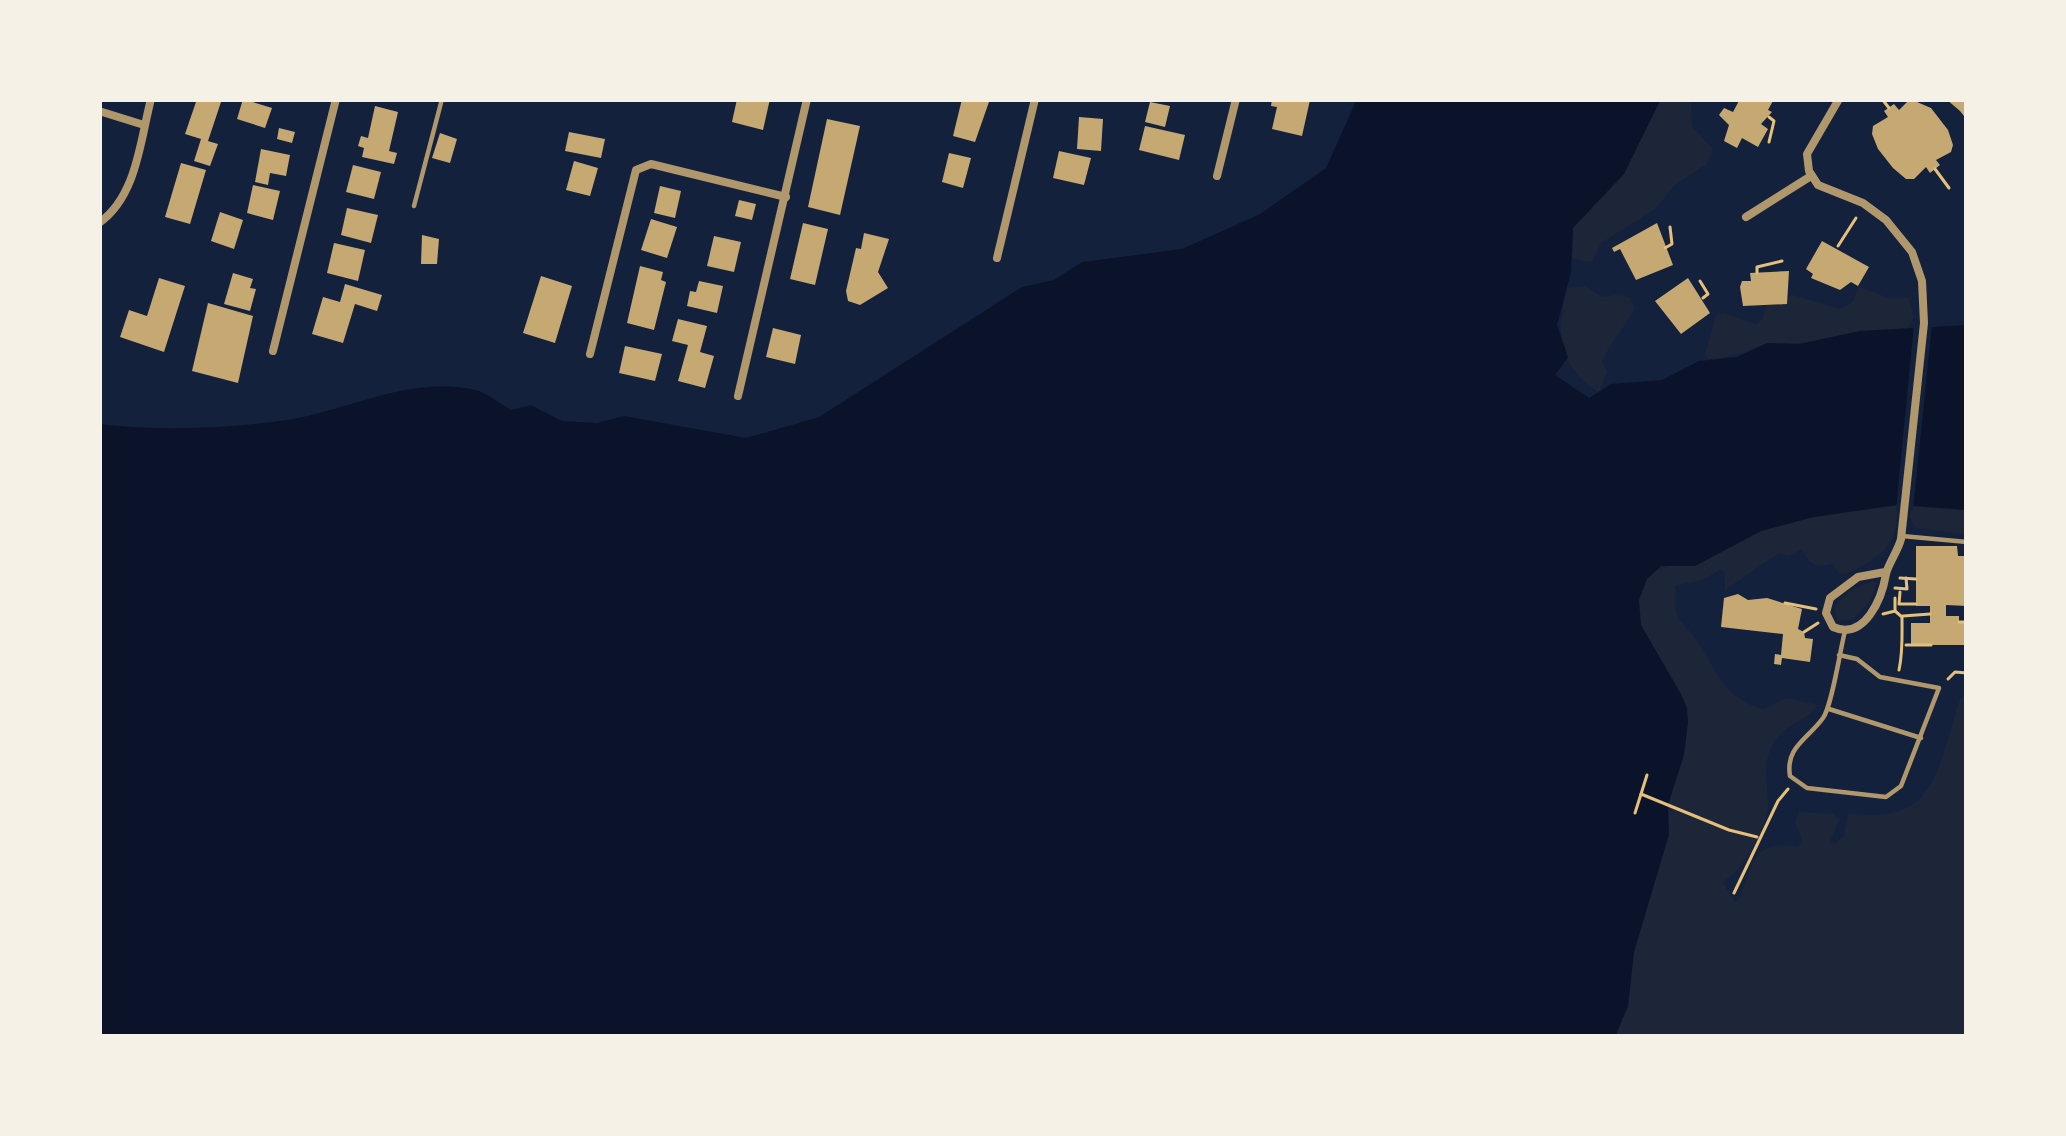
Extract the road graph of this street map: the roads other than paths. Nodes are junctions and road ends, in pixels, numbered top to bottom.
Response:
1 (152, 99) edge
2 (336, 99) edge
3 (442, 99) edge
4 (807, 99) edge
5 (1035, 99) edge
6 (1236, 99) edge
7 (1839, 99) edge
8 (99, 111) edge
9 (145, 125) junction
10 (1217, 176) dead end
11 (1811, 176) junction
12 (786, 197) junction
13 (415, 206) dead end
14 (1746, 218) dead end
15 (99, 224) edge
16 (998, 258) dead end
17 (273, 351) dead end
18 (590, 354) dead end
19 (738, 396) dead end
20 (1902, 536) junction
21 (1967, 542) edge
22 (1885, 572) junction
23 (1845, 631) junction
24 (1839, 655) junction
25 (1828, 709) junction
26 (1921, 738) junction

1 - 9 street
2 - 17 street
3 - 13 lane
4 - 12 street
5 - 16 street
6 - 10 street
7 - 11 street
8 - 9 street
9 - 15 street
11 - 14 street
11 - 20 street
12 - 18 street
12 - 19 street
20 - 21 lane
20 - 22 street
22 - 23 street
22 - 23 street
23 - 24 lane
24 - 25 lane
24 - 26 lane
25 - 26 lane
25 - 26 lane

